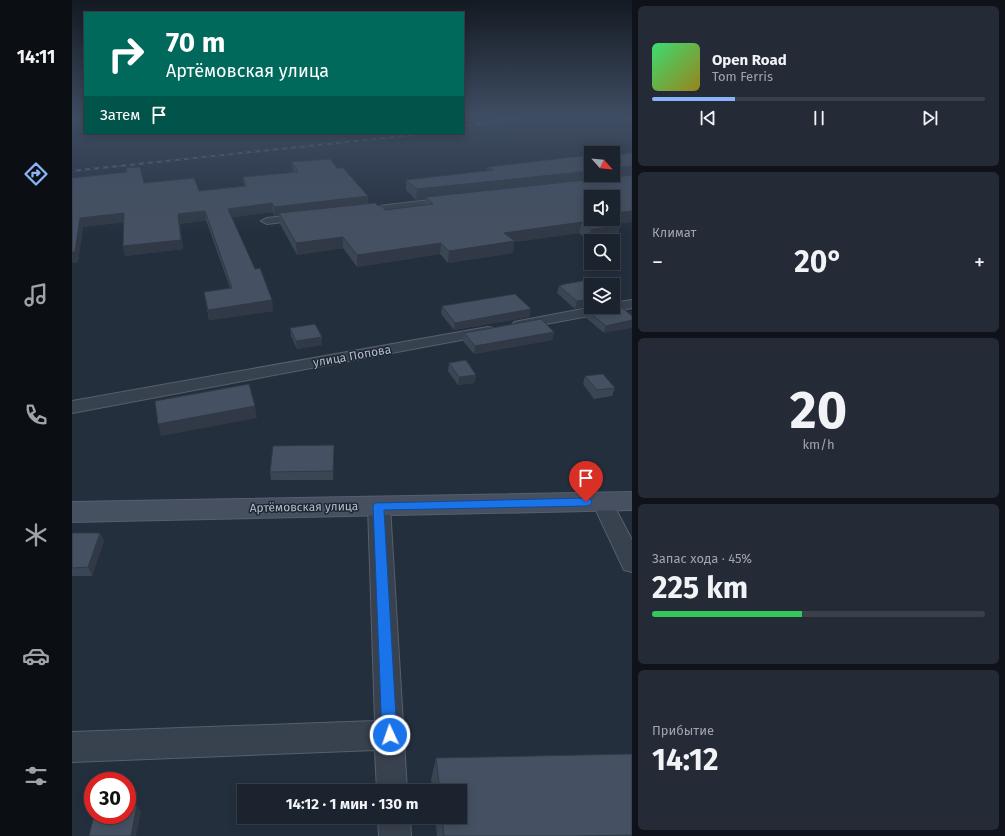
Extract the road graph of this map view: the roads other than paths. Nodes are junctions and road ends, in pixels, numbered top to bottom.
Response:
1 (457, 200) edge
2 (354, 212) edge
3 (315, 216) edge
4 (267, 222) dead end
5 (632, 304) edge
6 (72, 407) edge
7 (632, 501) edge
8 (602, 502) junction
9 (379, 506) junction
10 (72, 512) edge
11 (632, 563) edge
12 (390, 735) junction
13 (72, 747) edge
14 (392, 784) edge
15 (394, 824) edge
16 (395, 836) edge

1 - 2 street
3 - 4 street
5 - 6 street, улица Попова
7 - 8 street, Артёмовская улица
8 - 9 street, Артёмовская улица
8 - 11 street
9 - 10 street, Артёмовская улица
9 - 12 street
12 - 13 street
12 - 14 street
15 - 16 street

